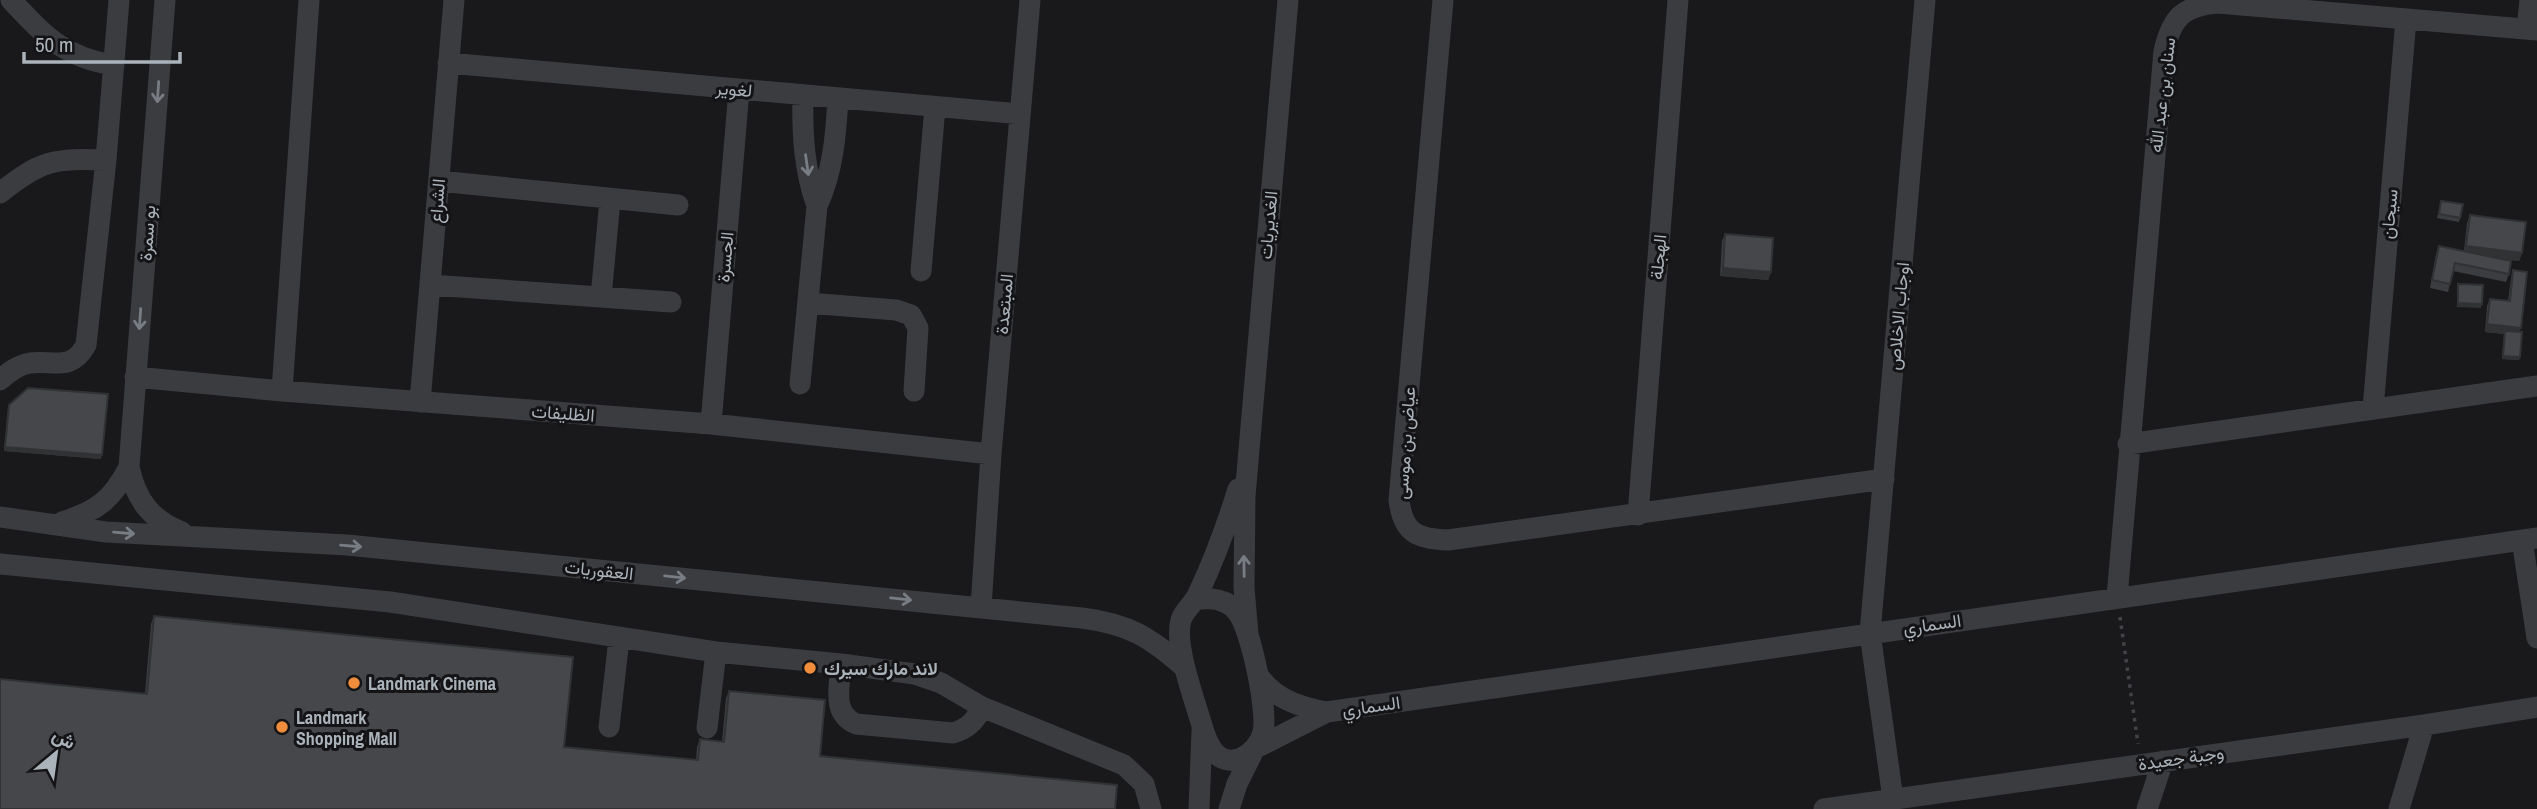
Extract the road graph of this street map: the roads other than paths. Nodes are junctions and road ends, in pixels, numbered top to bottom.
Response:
1 (11, 0) edge
2 (119, 0) edge
3 (165, 0) edge
4 (309, 0) edge
5 (454, 0) edge
6 (1030, 0) edge
7 (1288, 0) edge
8 (1443, 0) edge
9 (1678, 0) edge
10 (1925, 0) edge
11 (2530, 0) edge
12 (2406, 19) junction
13 (2532, 29) edge
14 (449, 64) junction
15 (114, 65) junction
16 (739, 90) junction
17 (803, 95) junction
18 (838, 98) junction
19 (935, 107) junction
20 (1020, 114) junction
21 (106, 160) junction
22 (439, 181) junction
23 (0, 193) edge
24 (610, 200) junction
25 (678, 205) dead end
26 (817, 206) junction
27 (921, 271) dead end
28 (431, 285) junction
29 (601, 297) junction
30 (671, 302) dead end
31 (808, 303) junction
32 (135, 377) junction
33 (0, 380) edge
34 (800, 384) dead end
35 (2537, 386) edge
36 (282, 391) junction
37 (914, 391) dead end
38 (420, 402) junction
39 (2373, 409) junction
40 (711, 424) junction
41 (2129, 444) junction
42 (1250, 450) junction
43 (991, 454) junction
44 (129, 467) junction
45 (1884, 479) junction
46 (1638, 515) junction
47 (0, 517) edge
48 (56, 524) junction
49 (193, 536) junction
50 (2529, 539) edge
51 (0, 564) edge
52 (2117, 597) junction
53 (1195, 600) junction
54 (981, 607) junction
55 (1870, 632) junction
56 (1248, 634) junction
57 (2537, 638) edge
58 (619, 639) junction
59 (716, 652) junction
60 (841, 664) junction
61 (1185, 668) junction
62 (1257, 674) junction
63 (982, 707) junction
64 (2537, 707) edge
65 (1327, 712) junction
66 (2424, 725) junction
67 (1202, 726) junction
68 (609, 727) dead end
69 (707, 728) dead end
70 (1255, 750) junction
71 (2164, 761) junction
72 (1893, 799) junction
73 (1933, 801) edge
74 (1865, 806) edge
75 (1151, 809) edge
76 (1199, 809) edge
77 (1229, 809) edge
78 (1824, 809) edge
79 (2147, 809) edge
80 (2399, 809) edge

1 - 15 street
2 - 15 street
3 -> 32 street, بو سمرة
4 - 36 street
5 - 14 street, الشراع
6 - 20 street, المبتعدة
7 - 42 street, الغديريات
8 - 46 street, عياض بن موسى
9 - 46 street, الهجلة
10 - 45 street, اوجاب الاخلاص
11 - 13 street, سنان بن عبد الله
12 - 13 street, سنان بن عبد الله
12 - 39 street, سيحان
12 - 41 street, سنان بن عبد الله
14 - 16 street, لغوير
14 - 22 street, الشراع
15 - 21 street
16 - 17 street, لغوير
16 - 40 street, الجسرة
17 - 18 street, لغوير
17 -> 26 street
18 - 19 street, لغوير
18 - 26 street
19 - 20 street, لغوير
19 - 27 street
20 - 43 street, المبتعدة
21 - 23 street
21 - 33 street
22 - 24 street
22 - 28 street, الشراع
24 - 25 street
24 - 29 street
26 - 31 street
28 - 29 street
28 - 38 street, الشراع
29 - 30 street
31 - 34 street
31 - 37 street
32 - 36 street, الظليفات
32 - 44 street, بو سمرة
35 - 39 street
36 - 38 street, الظليفات
38 - 40 street, الظليفات
39 - 41 street
40 - 43 street, الظليفات
41 - 52 street, سنان بن عبد الله
42 - 53 street, الغديريات
56 -> 42 street, الغديريات
43 - 54 street, المبتعدة
44 - 48 street, بو سمرة
44 - 49 street, بو سمرة
45 - 46 street, عياض بن موسى
45 - 55 street, اوجاب الاخلاص
47 - 48 street, العقوريات
48 -> 49 street, العقوريات
49 -> 54 street, العقوريات
50 - 52 street, السماري
50 - 57 street
51 - 58 street
52 - 55 street, السماري
53 - 56 street
53 - 61 street, الغديريات
54 - 61 street, العقوريات
55 - 65 street, السماري
55 - 72 street, اوجاب الاخلاص
56 - 62 street
58 - 59 street
58 - 68 street
59 - 60 street
59 - 69 street
60 - 63 street
60 - 63 street
61 - 67 street, الغديريات
62 - 65 street, السماري
62 - 70 street
63 - 75 street
64 - 66 street, وجبة جعيدة
65 - 70 street, السماري
66 - 71 street, وجبة جعيدة
66 - 80 street
67 - 70 street
67 - 76 street
70 - 77 street
71 - 73 street, وجبة جعيدة
71 - 79 street
72 - 73 street, وجبة جعيدة
72 - 74 street, وجبة جعيدة
74 - 78 street, وجبة جعيدة

